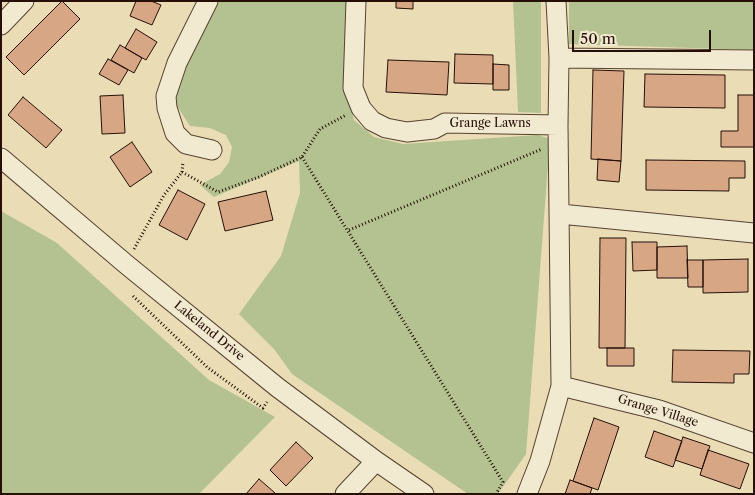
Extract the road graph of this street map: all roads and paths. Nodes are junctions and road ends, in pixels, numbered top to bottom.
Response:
1 (24, 1) edge
2 (208, 1) edge
3 (356, 1) edge
4 (556, 1) edge
5 (1, 25) edge
6 (559, 58) junction
7 (754, 60) edge
8 (361, 108) junction
9 (558, 134) junction
10 (186, 144) junction
11 (212, 150) dead end
12 (302, 157) junction
13 (1, 158) edge
14 (182, 172) junction
15 (560, 214) junction
16 (349, 230) junction
17 (754, 233) edge
18 (127, 265) junction
19 (128, 291) dead end
20 (561, 386) junction
21 (277, 387) junction
22 (754, 443) edge
23 (376, 461) junction
24 (345, 494) edge
25 (424, 494) edge
26 (496, 494) edge
27 (527, 494) edge

1 - 5 street
2 - 10 street
3 - 8 street, Grange Lawns
4 - 6 street
6 - 7 street
6 - 9 street
8 - 9 street, Grange Lawns
8 - 12 path
9 - 15 street
9 - 16 path
10 - 11 street
10 - 14 path
12 - 14 path
12 - 16 path
13 - 18 street, Lakeland Drive
14 - 18 path
15 - 17 street
15 - 20 street
16 - 26 path
18 - 21 street, Lakeland Drive
19 - 21 path
20 - 22 street, Grange Village
20 - 27 street
21 - 23 street, Lakeland Drive
23 - 24 street
23 - 25 street, Lakeland Drive

